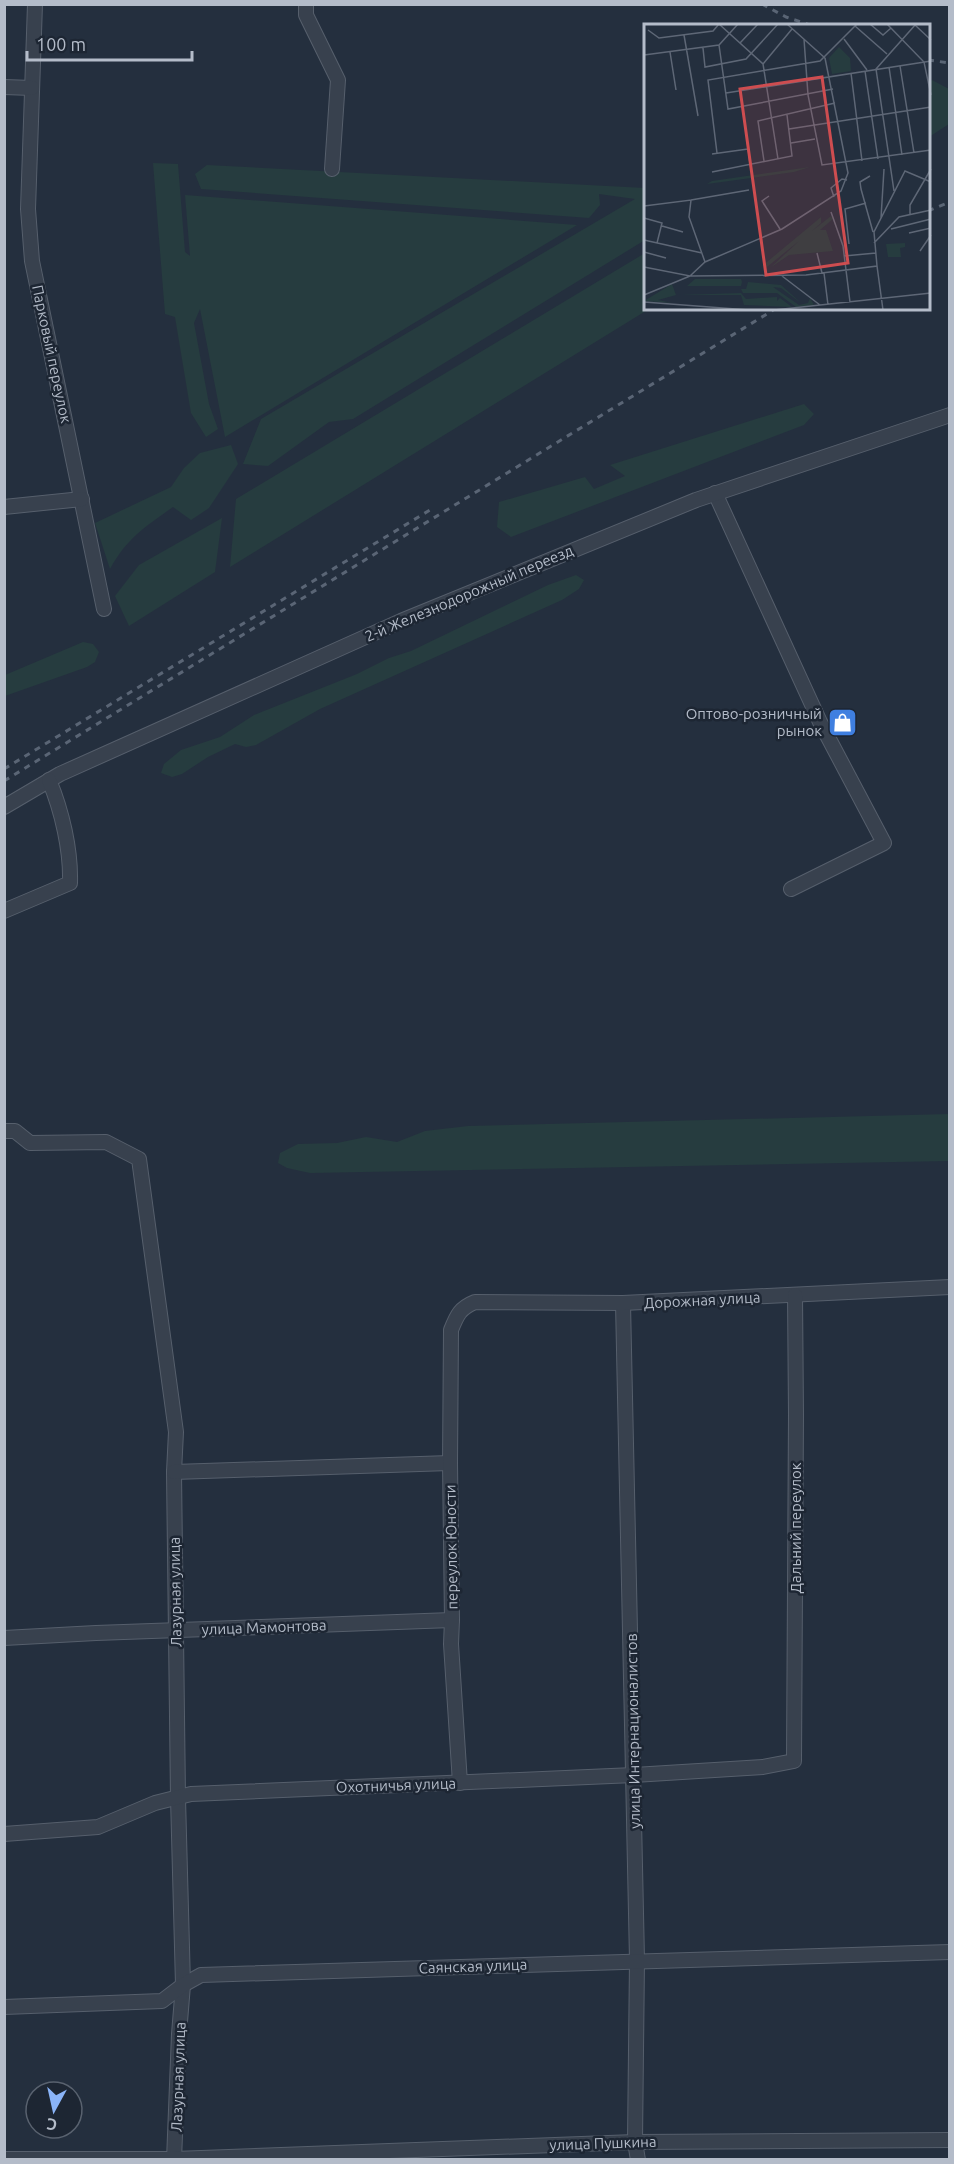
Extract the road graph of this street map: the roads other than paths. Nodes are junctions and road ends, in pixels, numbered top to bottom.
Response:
1 (34, 4) edge
2 (306, 4) edge
3 (4, 87) edge
4 (32, 88) junction
5 (332, 169) dead end
6 (950, 415) edge
7 (715, 493) junction
8 (82, 499) junction
9 (4, 507) edge
10 (104, 609) dead end
11 (49, 780) junction
12 (4, 807) edge
13 (791, 889) dead end
14 (4, 911) edge
15 (10, 1131) edge
16 (950, 1287) edge
17 (795, 1295) junction
18 (623, 1303) junction
19 (458, 1312) joint
20 (450, 1463) junction
21 (174, 1472) junction
22 (452, 1620) junction
23 (176, 1630) junction
24 (4, 1638) edge
25 (794, 1761) joint
26 (634, 1775) junction
27 (460, 1783) junction
28 (178, 1797) junction
29 (4, 1834) edge
30 (950, 1952) edge
31 (637, 1960) junction
32 (183, 1985) junction
33 (4, 2007) edge
34 (950, 2140) edge
35 (635, 2142) junction
36 (4, 2159) edge
37 (174, 2159) edge
38 (638, 2160) edge

1 - 4 street, Парковый переулок
2 - 5 street
3 - 4 street
4 - 8 street, Парковый переулок
6 - 7 street, 2-й Железнодорожный переезд
7 - 11 street, 2-й Железнодорожный переезд
7 - 13 street
8 - 9 street
8 - 10 street, Парковый переулок
11 - 12 street, 2-й Железнодорожный переезд
11 - 14 street
15 - 21 street, Лазурная улица
16 - 17 street, Дорожная улица
17 - 18 street, Дорожная улица
17 - 25 street, Дальний переулок
18 - 19 street, Дорожная улица
18 - 26 street, улица Интернационалистов
19 - 20 street, переулок Юности
20 - 21 street
20 - 22 street, переулок Юности
21 - 23 street, Лазурная улица
22 - 23 street, улица Мамонтова
22 - 27 street, переулок Юности
23 - 24 street, улица Мамонтова
23 - 28 street, Лазурная улица
25 - 26 street, Охотничья улица
26 - 27 street, Охотничья улица
26 - 31 street, улица Интернационалистов
27 - 28 street, Охотничья улица
28 - 29 street, Охотничья улица
28 - 32 street, Лазурная улица
30 - 31 street, Саянская улица
31 - 32 street, Саянская улица
31 - 35 street, улица Интернационалистов
32 - 33 street, Саянская улица
32 - 37 street, Лазурная улица
34 - 35 street, улица Пушкина
35 - 37 street, улица Пушкина
35 - 38 street, улица Интернационалистов
36 - 37 street, улица Пушкина

